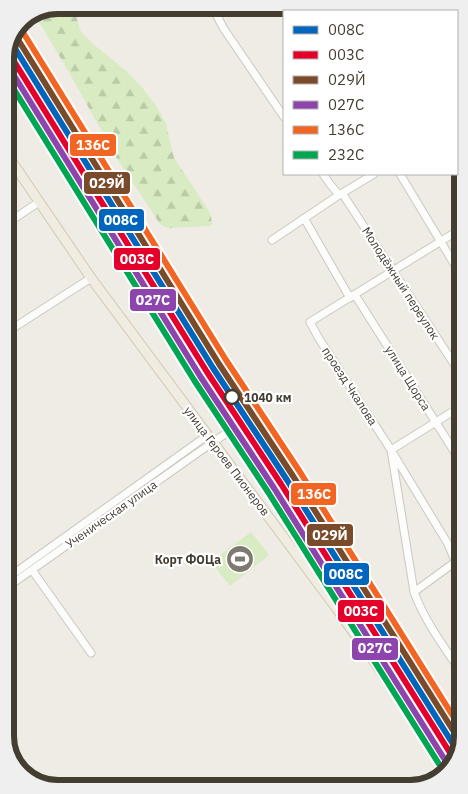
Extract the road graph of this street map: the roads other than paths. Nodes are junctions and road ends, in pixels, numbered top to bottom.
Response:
1 (216, 14) edge
2 (283, 115) edge
3 (14, 166) edge
4 (324, 175) edge
5 (372, 175) edge
6 (401, 175) edge
7 (340, 194) junction
8 (39, 202) junction
9 (304, 218) junction
10 (14, 219) edge
11 (454, 233) edge
12 (272, 240) dead end
13 (441, 242) junction
14 (454, 263) edge
15 (393, 270) junction
16 (91, 278) junction
17 (353, 296) junction
18 (14, 328) edge
19 (454, 364) edge
20 (454, 411) edge
21 (246, 421) dead end
22 (436, 422) junction
23 (210, 439) junction
24 (391, 450) junction
25 (454, 451) edge
26 (454, 559) edge
27 (454, 562) edge
28 (32, 570) junction
29 (14, 574) edge
30 (14, 583) edge
31 (414, 592) junction
32 (91, 652) dead end
33 (454, 663) edge
34 (445, 762) edge

1 - 2 street
3 - 8 main road, улица Героев Пионеров
4 - 7 street
5 - 7 street
6 - 13 street
7 - 9 street
7 - 15 street, Молодёжный переулок
8 - 10 street
8 - 16 main road, улица Героев Пионеров
9 - 12 street
9 - 17 street, улица Щорса
11 - 13 street
13 - 14 street
13 - 15 street
15 - 17 street
15 - 19 street, Молодёжный переулок
16 - 18 street
16 - 23 main road, улица Героев Пионеров
17 - 22 street, улица Щорса
17 - 24 street, проезд Чкалова
20 - 22 street
21 - 23 street
22 - 24 street
22 - 25 street, улица Щорса
23 - 28 street, Ученическая улица
23 - 29 street, Ученическая улица
23 - 34 main road, улица Героев Пионеров
24 - 26 street, проезд Чкалова
24 - 31 street, проезд Чкалова
27 - 31 street
28 - 30 street, Ученическая улица
28 - 32 street
31 - 33 street

